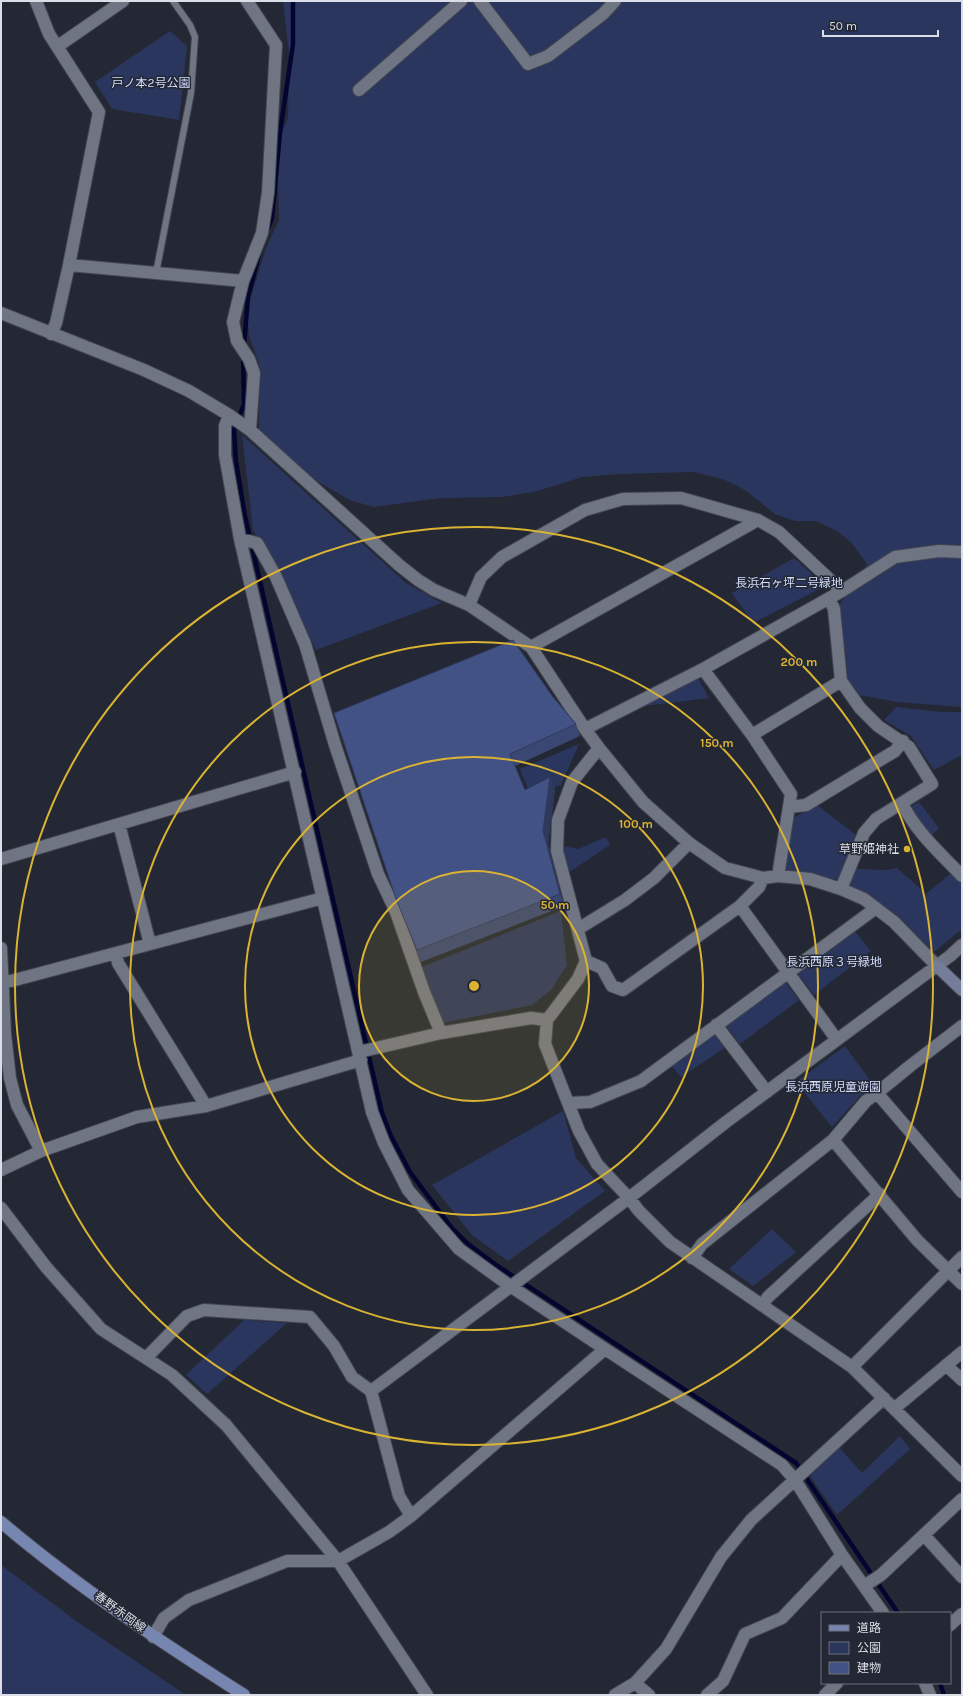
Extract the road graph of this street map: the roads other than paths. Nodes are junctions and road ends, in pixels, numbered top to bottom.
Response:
1 (36, 1) edge
2 (123, 1) edge
3 (173, 1) edge
4 (247, 1) edge
5 (461, 1) edge
6 (480, 1) edge
7 (615, 1) edge
8 (58, 46) junction
9 (359, 90) dead end
10 (69, 265) junction
11 (156, 273) junction
12 (243, 281) junction
13 (1, 313) edge
14 (51, 334) junction
15 (239, 421) junction
16 (758, 520) junction
17 (240, 539) junction
18 (962, 552) edge
19 (842, 591) junction
20 (830, 598) junction
21 (469, 605) junction
22 (531, 647) junction
23 (703, 669) junction
24 (842, 681) junction
25 (585, 729) junction
26 (752, 735) junction
27 (902, 741) junction
28 (600, 748) junction
29 (295, 772) junction
30 (902, 803) junction
31 (789, 807) junction
32 (119, 824) junction
33 (689, 843) junction
34 (1, 859) edge
35 (778, 876) junction
36 (962, 876) edge
37 (763, 878) junction
38 (841, 889) junction
39 (323, 898) junction
40 (740, 906) junction
41 (876, 908) junction
42 (578, 929) junction
43 (150, 944) junction
44 (962, 945) edge
45 (1, 948) edge
46 (116, 953) junction
47 (586, 961) junction
48 (937, 966) junction
49 (788, 973) junction
50 (2, 981) junction
51 (962, 990) edge
52 (547, 1020) junction
53 (716, 1025) junction
54 (962, 1026) edge
55 (441, 1033) junction
56 (837, 1040) junction
57 (360, 1056) junction
58 (767, 1092) junction
59 (877, 1093) junction
60 (569, 1103) junction
61 (206, 1106) junction
62 (833, 1140) junction
63 (41, 1151) junction
64 (1, 1170) edge
65 (962, 1192) edge
66 (880, 1194) junction
67 (629, 1198) junction
68 (1, 1208) edge
69 (962, 1257) edge
70 (692, 1258) junction
71 (949, 1271) junction
72 (516, 1281) junction
73 (962, 1284) edge
74 (762, 1306) junction
75 (605, 1349) junction
76 (962, 1352) edge
77 (146, 1358) junction
78 (946, 1365) junction
79 (852, 1367) junction
80 (962, 1380) edge
81 (371, 1391) junction
82 (884, 1398) junction
83 (895, 1408) junction
84 (962, 1476) edge
85 (795, 1480) junction
86 (962, 1499) edge
87 (411, 1516) junction
88 (1, 1522) edge
89 (924, 1535) junction
90 (842, 1555) junction
91 (338, 1561) junction
92 (962, 1577) edge
93 (864, 1586) junction
94 (882, 1612) edge
95 (962, 1614) edge
96 (951, 1624) edge
97 (153, 1637) junction
98 (635, 1683) junction
99 (836, 1684) edge
100 (925, 1684) edge
101 (244, 1695) edge
102 (427, 1695) edge
103 (616, 1695) edge
104 (649, 1695) edge
105 (708, 1695) edge
106 (825, 1695) edge
107 (930, 1695) edge

1 - 8 street
2 - 8 street
3 - 11 lane
4 - 12 street
5 - 9 street
6 - 7 street
8 - 10 street
10 - 11 street
10 - 14 street
11 - 12 street
12 - 15 street
13 - 14 street
14 - 15 street
15 - 17 street
15 - 21 street
16 - 19 street
16 - 21 street
16 - 22 street
17 - 29 street
17 - 55 street
18 - 19 street
19 - 20 street
20 - 23 street
20 - 24 street
21 - 22 street
22 - 25 street
23 - 25 street
23 - 26 street
24 - 26 street
24 - 27 street
25 - 28 street
26 - 31 street
27 - 30 street
27 - 31 street
28 - 33 street
28 - 42 street
29 - 32 street
29 - 39 street
30 - 36 street
30 - 38 street
31 - 35 street
32 - 34 street
32 - 43 street
33 - 37 street
33 - 42 street
35 - 37 street
35 - 38 street
37 - 40 street
38 - 41 street
39 - 43 street
39 - 57 street
40 - 47 street
40 - 49 street
41 - 48 street
41 - 49 street
42 - 47 street
43 - 46 street
44 - 48 street
45 - 50 street
46 - 50 street
46 - 61 street
47 - 52 street
48 - 51 street
48 - 56 street
49 - 53 street
49 - 56 street
50 - 63 street
52 - 55 street
52 - 60 street
53 - 58 street
53 - 60 street
54 - 59 street
55 - 57 street
56 - 58 street
57 - 61 street
57 - 72 street
58 - 67 street
59 - 62 street
59 - 65 street
60 - 67 street
61 - 63 street
62 - 66 street
62 - 70 street
63 - 64 street
66 - 71 street
66 - 74 street
67 - 70 street
67 - 72 street
68 - 77 street
69 - 71 street
70 - 74 street
71 - 73 street
71 - 79 street
72 - 75 street
72 - 81 street
74 - 79 street
75 - 85 street
75 - 87 street
76 - 78 street
77 - 81 street
77 - 91 street
78 - 80 street
78 - 83 street
79 - 82 street
81 - 87 street
82 - 83 street
82 - 85 street
83 - 84 street
85 - 90 street
85 - 98 street
86 - 89 street
87 - 91 street
88 - 97 main road, 春野赤岡線
89 - 92 street
89 - 93 street
90 - 93 street
90 - 105 street
91 - 97 street
91 - 102 street
93 - 94 street
95 - 96 street
97 - 101 main road, 春野赤岡線
98 - 103 street
98 - 104 street
99 - 106 street
100 - 107 street

